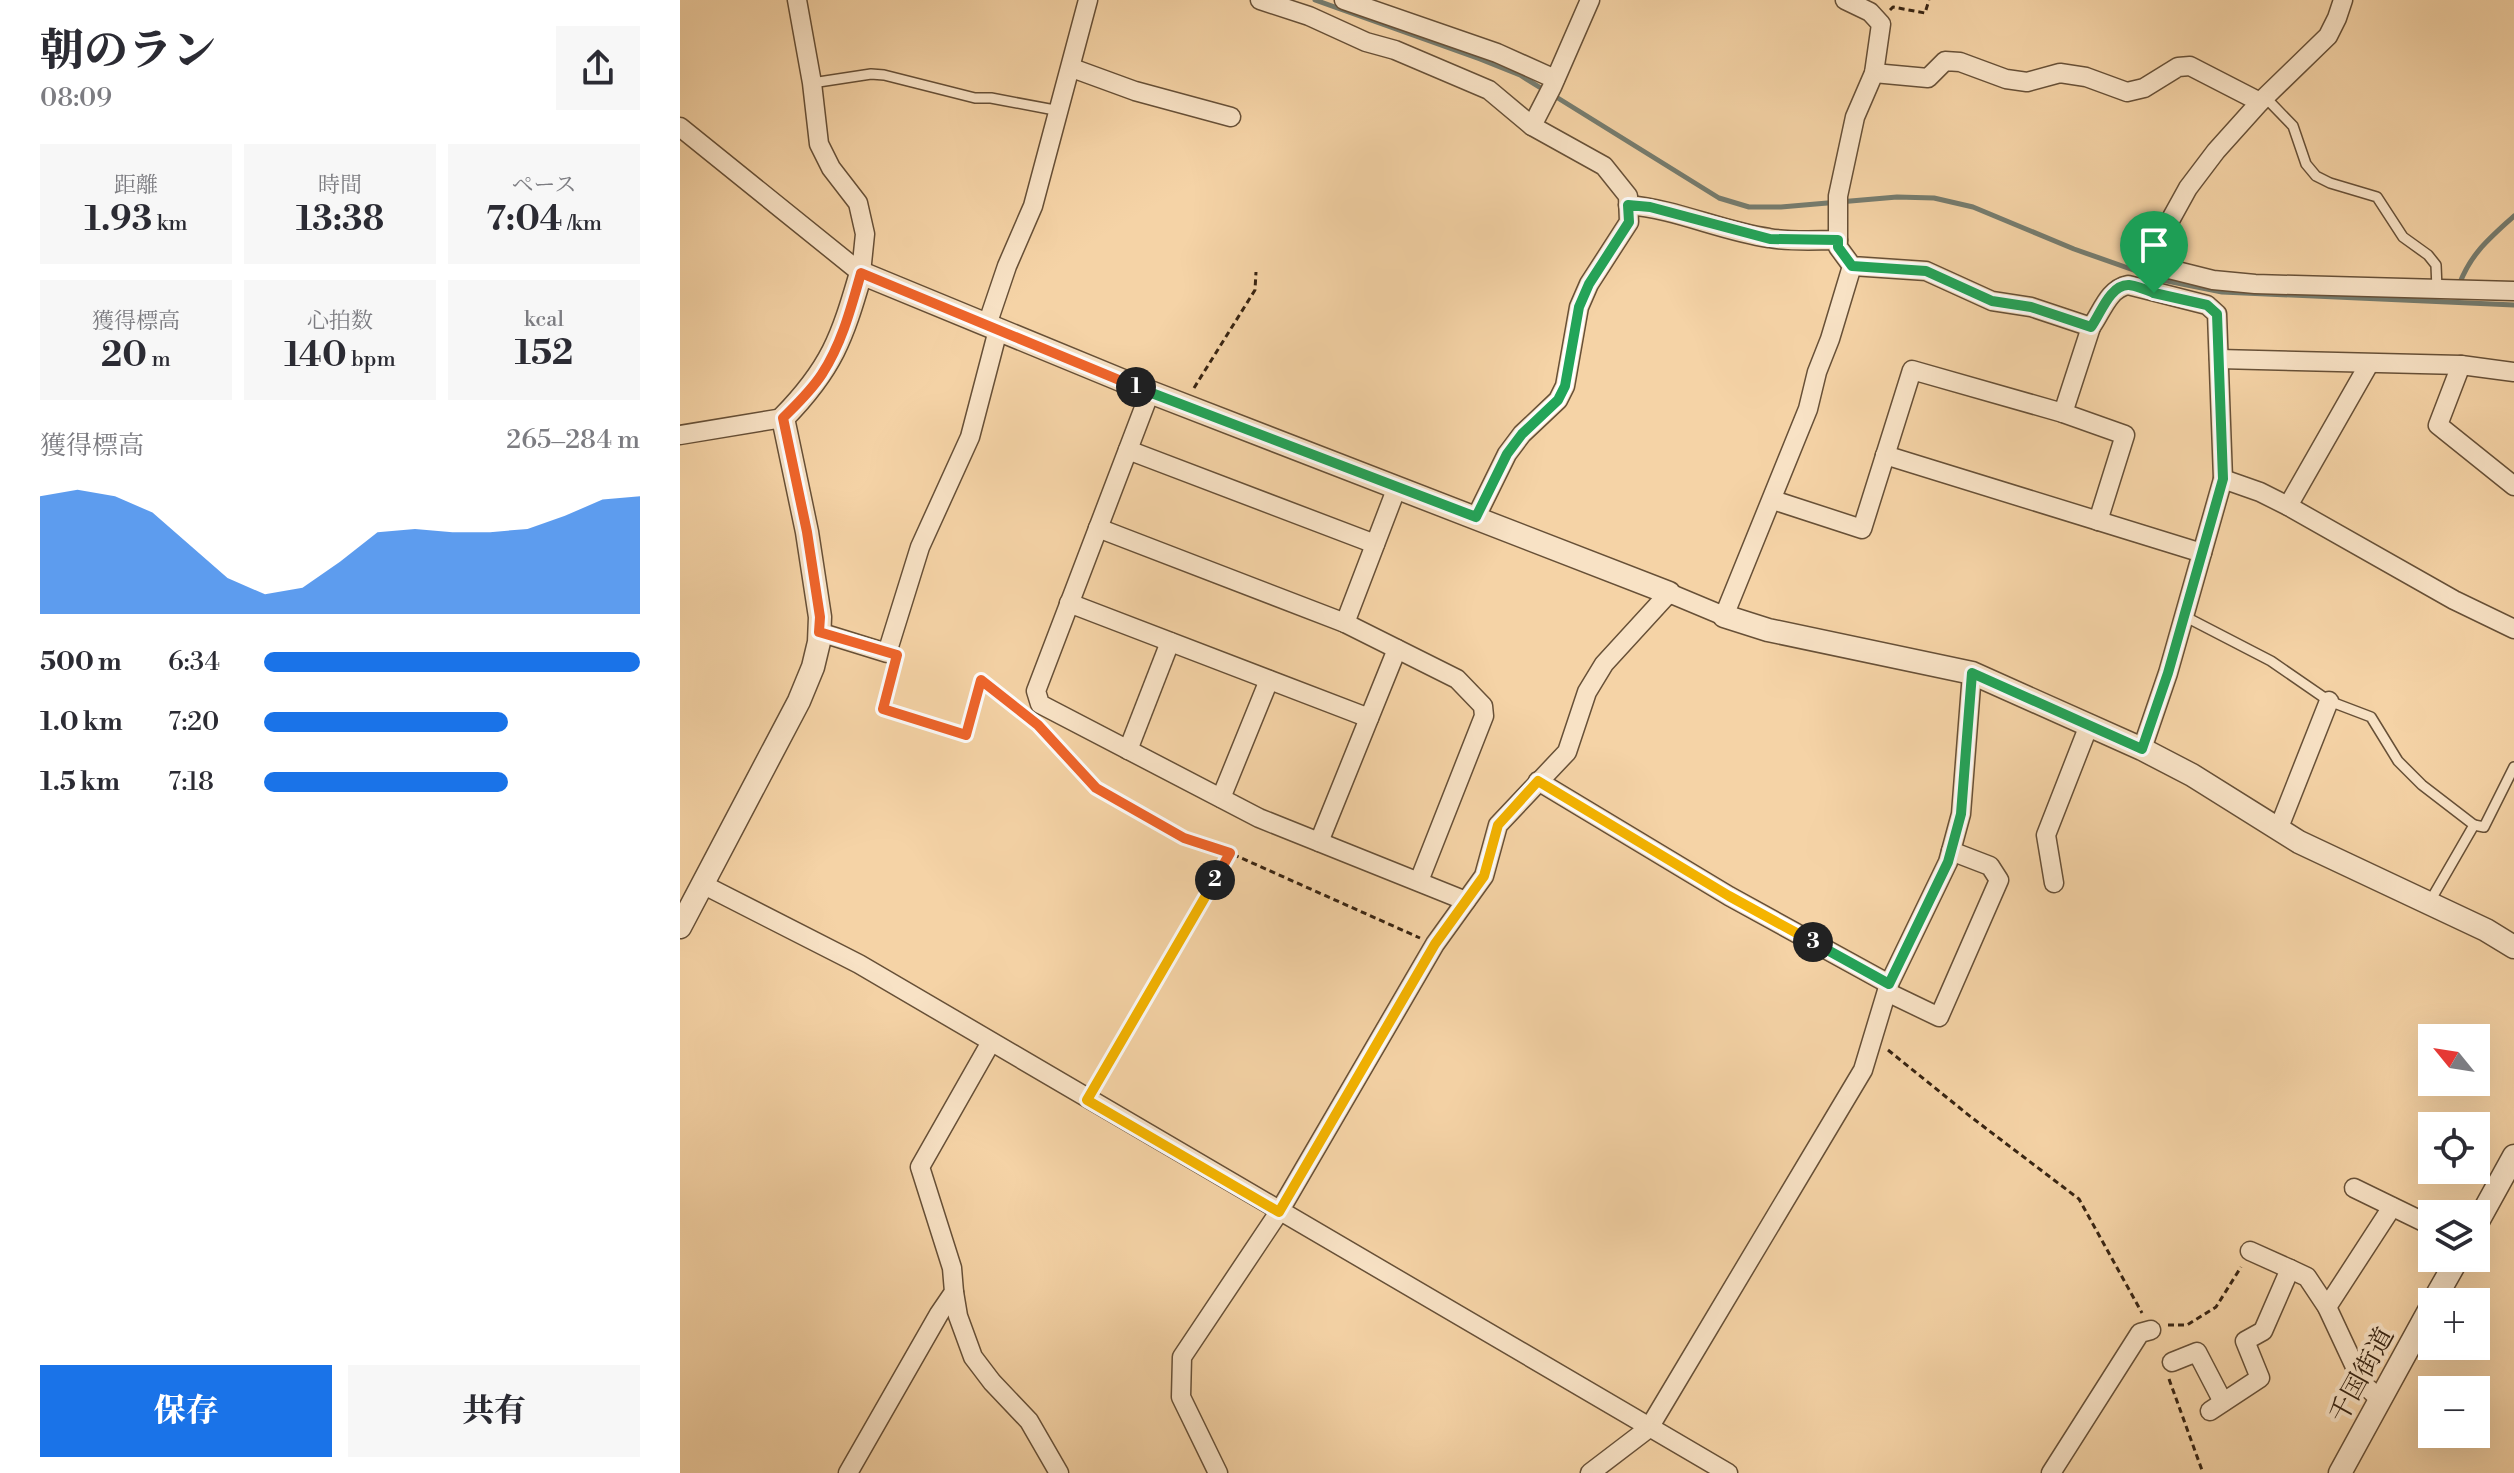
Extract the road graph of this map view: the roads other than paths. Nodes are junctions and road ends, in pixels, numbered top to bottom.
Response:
1 (797, 0) edge
2 (1088, 0) edge
3 (1260, 0) edge
4 (1344, 0) edge
5 (1590, 0) edge
6 (1845, 0) edge
7 (2343, 0) edge
8 (1072, 68) junction
9 (1874, 73) junction
10 (812, 83) junction
11 (1554, 83) junction
12 (2262, 100) junction
13 (1060, 111) junction
14 (1231, 117) dead end
15 (1535, 120) junction
16 (680, 127) edge
17 (1628, 205) junction
18 (1838, 240) junction
19 (1852, 266) junction
20 (861, 273) junction
21 (2155, 278) junction
22 (2437, 289) junction
23 (2514, 291) edge
24 (993, 327) junction
25 (2091, 327) junction
26 (2219, 359) junction
27 (2369, 364) junction
28 (2461, 365) junction
29 (2514, 372) edge
30 (1150, 392) junction
31 (2063, 413) junction
32 (783, 418) junction
33 (680, 435) edge
34 (1128, 450) junction
35 (1885, 455) junction
36 (2223, 479) junction
37 (2514, 486) edge
38 (1397, 487) junction
39 (1773, 500) junction
40 (2288, 506) junction
41 (1476, 517) junction
42 (2098, 521) junction
43 (1098, 528) junction
44 (1375, 544) junction
45 (2202, 553) junction
46 (1669, 593) junction
47 (1069, 603) junction
48 (1724, 616) junction
49 (2184, 616) junction
50 (1345, 623) junction
51 (2514, 629) edge
52 (819, 632) junction
53 (1170, 642) junction
54 (1397, 649) junction
55 (1972, 673) junction
56 (1269, 680) junction
57 (2329, 701) junction
58 (1369, 718) junction
59 (2089, 725) junction
60 (2142, 749) junction
61 (1128, 750) junction
62 (2514, 767) edge
63 (1538, 781) junction
64 (1221, 798) junction
65 (2474, 825) junction
66 (2278, 830) junction
67 (1319, 842) junction
68 (1951, 851) junction
69 (1419, 881) junction
70 (2054, 883) dead end
71 (704, 885) junction
72 (1466, 901) junction
73 (2429, 903) junction
74 (680, 927) edge
75 (2514, 947) edge
76 (1888, 988) junction
77 (991, 1042) junction
78 (2514, 1156) edge
79 (2354, 1188) dead end
80 (2490, 1200) edge
81 (2392, 1207) junction
82 (1279, 1212) junction
83 (2418, 1219) edge
84 (2250, 1251) road end
85 (2290, 1269) junction
86 (954, 1292) junction
87 (2327, 1307) junction
88 (2151, 1330) road end
89 (2418, 1330) edge
90 (2169, 1368) road end
91 (2380, 1399) junction
92 (1649, 1428) junction
93 (848, 1473) edge
94 (1059, 1473) edge
95 (1218, 1473) edge
96 (1590, 1473) edge
97 (1728, 1473) edge
98 (2051, 1473) edge
99 (2340, 1473) edge

1 - 10 street
2 - 8 street
3 - 15 street
4 - 11 street
5 - 11 street
6 - 9 street
7 - 12 street
8 - 13 street
8 - 14 street
9 - 12 street
9 - 18 street
10 - 13 lane
10 - 20 street
11 - 15 street
12 - 21 street
12 - 22 lane
13 - 24 street
15 - 17 street
16 - 20 street
17 - 18 street
17 - 41 street
18 - 19 street
19 - 25 street
19 - 39 street
20 - 24 street
20 - 32 street
21 - 22 street
21 - 25 street
21 - 26 street
22 - 23 street
24 - 30 street
24 - 52 street
25 - 31 street
26 - 27 street
26 - 36 street
27 - 28 street
27 - 40 street
28 - 29 street
28 - 37 street
30 - 34 street
30 - 38 street
31 - 35 street
31 - 42 street
32 - 33 street
32 - 52 street
34 - 43 street
34 - 44 street
35 - 39 street
35 - 42 street
36 - 40 street
36 - 45 street
38 - 41 street
38 - 44 street
39 - 48 street
40 - 51 street
41 - 46 street
42 - 45 street
43 - 47 street
43 - 50 street
44 - 50 street
45 - 49 street
46 - 48 street
46 - 63 street
47 - 53 street
47 - 61 street
48 - 55 street
49 - 57 lane
49 - 60 street
50 - 54 street
52 - 71 street
53 - 56 street
53 - 61 street
54 - 58 street
54 - 69 street
55 - 59 street
55 - 68 street
56 - 58 street
56 - 64 street
57 - 65 lane
57 - 66 street
58 - 67 street
59 - 60 street
59 - 70 street
60 - 66 street
61 - 64 street
62 - 65 lane
63 - 72 street
63 - 76 street
64 - 67 street
65 - 73 lane
66 - 73 street
67 - 69 street
68 - 76 street
68 - 76 street
69 - 72 street
71 - 74 street
71 - 77 street
72 - 82 street
73 - 75 street
76 - 92 street
77 - 82 street
77 - 86 street
78 - 80 street
79 - 81 street
81 - 83 street
81 - 87 street
82 - 92 street
82 - 95 street
84 - 85 street
85 - 87 street
85 - 90 street
86 - 93 street
86 - 94 street
87 - 91 street
88 - 98 street
89 - 91 street, 千国街道
91 - 99 street, 千国街道
92 - 96 street
92 - 97 street

